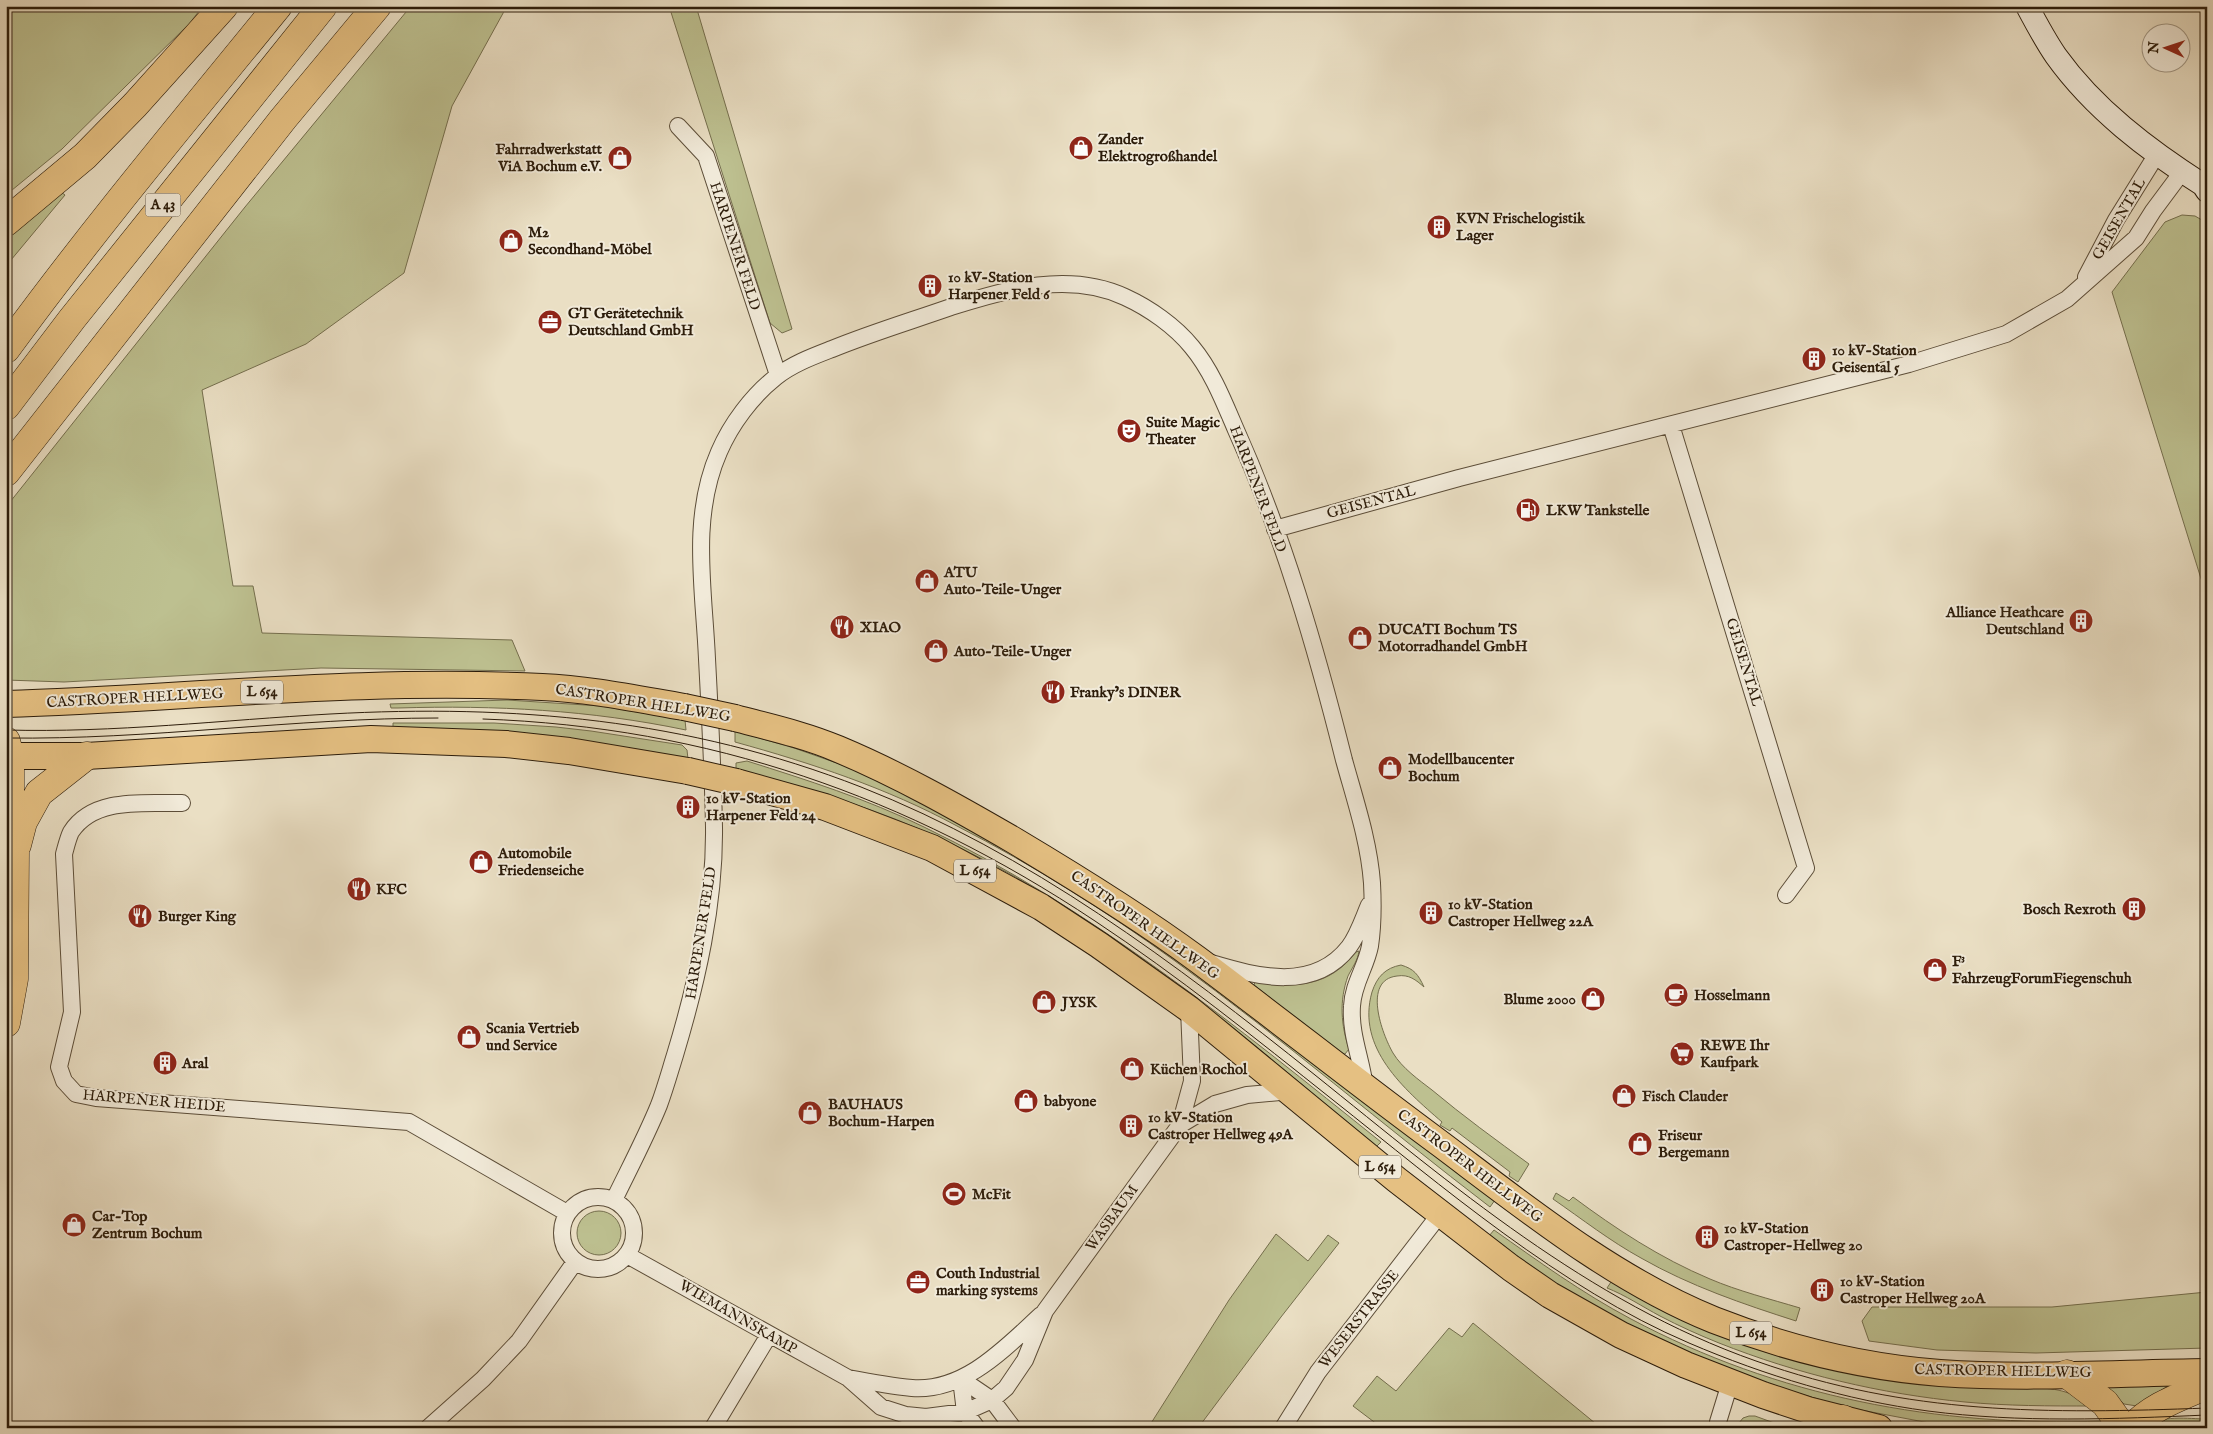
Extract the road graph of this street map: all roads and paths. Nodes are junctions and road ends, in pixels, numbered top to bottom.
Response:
1 (224, 6) edge
2 (278, 6) edge
3 (323, 6) edge
4 (377, 6) edge
5 (2027, 6) edge
6 (678, 126) dead end
7 (2157, 154) junction
8 (2182, 172) junction
9 (2205, 187) edge
10 (6, 222) edge
11 (2082, 285) junction
12 (6, 349) edge
13 (778, 375) junction
14 (6, 406) edge
15 (1671, 425) junction
16 (6, 472) edge
17 (1275, 529) junction
18 (6, 704) edge
19 (7, 751) edge
20 (86, 756) junction
21 (182, 803) dead end
22 (15, 851) junction
23 (1786, 895) dead end
24 (1372, 899) junction
25 (1194, 957) junction
26 (1189, 1009) junction
27 (6, 1023) edge
28 (1365, 1088) junction
29 (1291, 1091) junction
30 (1180, 1125) junction
31 (614, 1200) junction
32 (567, 1213) junction
33 (1440, 1214) junction
34 (627, 1254) junction
35 (575, 1262) junction
36 (1044, 1311) junction
37 (769, 1335) junction
38 (2207, 1372) edge
39 (2067, 1374) junction
40 (848, 1378) junction
41 (961, 1379) junction
42 (1730, 1383) junction
43 (2207, 1385) edge
44 (992, 1400) junction
45 (966, 1412) junction
46 (1849, 1424) edge
47 (428, 1428) edge
48 (713, 1428) edge
49 (977, 1428) edge
50 (1013, 1428) edge
51 (1282, 1428) edge
52 (1719, 1428) edge
53 (1879, 1428) edge
54 (2123, 1428) edge
55 (2132, 1428) edge

1 - 10 highway
2 - 12 highway, A 43
3 - 14 highway, A 43
4 - 16 highway
5 - 7 main road
6 - 13 street, HARPENER FELD
7 - 8 main road
7 - 11 street, GEISENTAL
8 - 9 main road
8 - 11 street, GEISENTAL
11 - 15 street, GEISENTAL
13 - 17 street, HARPENER FELD
13 - 31 street, HARPENER FELD
15 - 17 street, GEISENTAL
15 - 23 street, GEISENTAL
17 - 24 street, HARPENER FELD
18 - 25 main road, CASTROPER HELLWEG / L 654, bridge
19 - 20 main road, L 654
19 - 22 highway
20 - 22 highway
20 - 26 main road, L 654, bridge
21 - 32 street, HARPENER HEIDE
22 - 27 highway
24 - 25 street, HARPENER FELD
24 - 28 street, HARPENER FELD
25 - 28 main road, CASTROPER HELLWEG / L 654
26 - 29 main road, L 654
26 - 30 street, WASBAUM
28 - 39 main road, CASTROPER HELLWEG / L 654
29 - 30 street, WASBAUM
29 - 33 main road, L 654
30 - 36 street, WASBAUM
31 - 32 street
31 - 34 street
32 - 35 street
33 - 42 main road, L 654
33 - 51 street, WESERSTRASSE
34 - 35 street
34 - 37 street, WIEMANNSKAMP
35 - 47 street
36 - 41 street, WASBAUM
36 - 44 street, WASBAUM
37 - 40 street, WIEMANNSKAMP
37 - 48 street
38 - 39 main road, CASTROPER HELLWEG / L 654
39 - 54 highway
40 - 41 street, WIEMANNSKAMP
40 - 45 street, WIEMANNSKAMP
41 - 44 street
41 - 45 street
42 - 46 main road, L 654
42 - 52 street
43 - 55 highway
44 - 45 street, WASBAUM
44 - 50 street
45 - 49 street
46 - 53 main road, L 654

